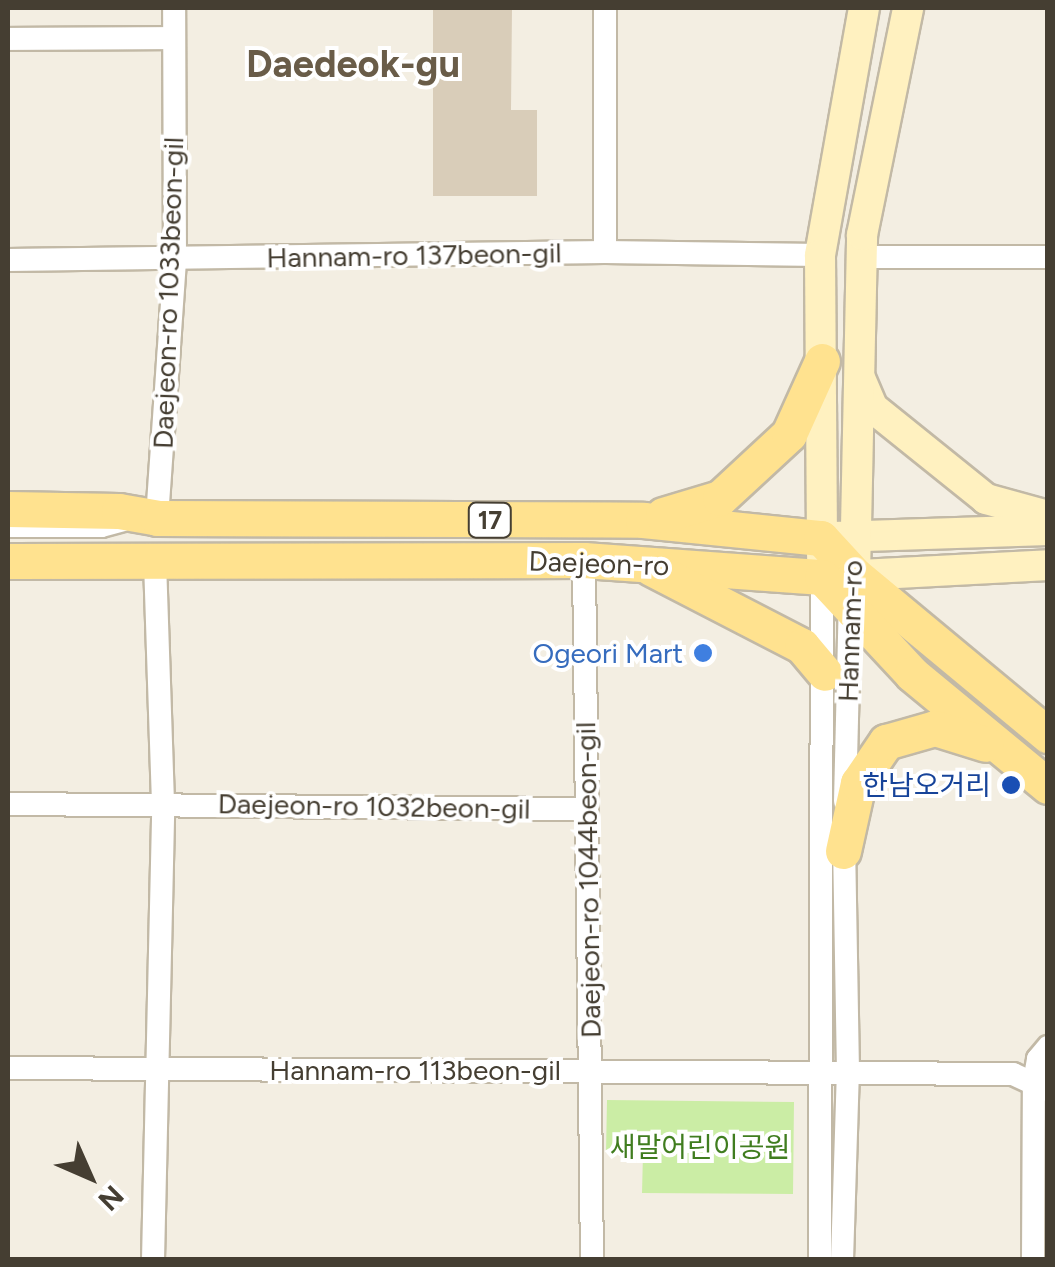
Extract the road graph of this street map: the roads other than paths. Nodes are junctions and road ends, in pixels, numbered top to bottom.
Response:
1 (174, 8) edge
2 (605, 8) edge
3 (864, 8) edge
4 (908, 8) edge
5 (174, 38) junction
6 (8, 39) edge
7 (605, 252) junction
8 (820, 256) junction
9 (861, 257) junction
10 (1048, 257) edge
11 (8, 260) edge
12 (176, 260) junction
13 (822, 360) junction
14 (858, 372) junction
15 (8, 509) edge
16 (1048, 516) edge
17 (158, 518) junction
18 (643, 520) junction
19 (1048, 530) edge
20 (8, 531) edge
21 (837, 536) junction
22 (584, 560) junction
23 (8, 561) edge
24 (637, 561) junction
25 (155, 563) junction
26 (1048, 566) edge
27 (842, 585) junction
28 (824, 673) junction
29 (1048, 735) edge
30 (1003, 750) junction
31 (1048, 786) edge
32 (163, 803) junction
33 (8, 804) edge
34 (586, 809) junction
35 (844, 850) junction
36 (1048, 1047) edge
37 (8, 1068) edge
38 (159, 1069) junction
39 (822, 1071) junction
40 (592, 1072) junction
41 (848, 1072) junction
42 (1041, 1086) edge
43 (153, 1260) edge
44 (592, 1260) edge
45 (820, 1260) edge
46 (842, 1260) edge
47 (1033, 1260) edge

1 - 5 street, Daejeon-ro 1033beon-gil
2 - 7 street
3 - 8 main road, Hannam-ro
4 - 9 main road, Hannam-ro
5 - 6 street
5 - 12 street, Daejeon-ro 1033beon-gil
7 - 8 street, Hannam-ro 137beon-gil
7 - 12 street, Hannam-ro 137beon-gil
8 - 13 main road, Hannam-ro
9 - 10 street
9 - 14 main road, Hannam-ro
11 - 12 street, Hannam-ro 137beon-gil
12 - 17 street, Daejeon-ro 1033beon-gil
13 - 18 main road
13 - 21 main road, Hannam-ro
14 - 16 main road
14 - 21 main road, Hannam-ro
15 - 17 main road, Daejeon-ro / 17
17 - 18 main road, Daejeon-ro / 17
17 - 20 lane
18 - 21 main road, Daejeon-ro / 17
19 - 21 main road
21 - 27 main road
22 - 24 main road, Daejeon-ro
22 - 25 main road, Daejeon-ro
22 - 34 street, Daejeon-ro 1044beon-gil
23 - 25 main road, Daejeon-ro
24 - 27 main road, Daejeon-ro
24 - 28 main road
25 - 32 street
26 - 27 main road
27 - 28 street, Hannam-ro
27 - 29 main road
27 - 30 main road
27 - 35 street, Hannam-ro
28 - 39 street, Hannam-ro
30 - 31 main road
30 - 35 main road
32 - 33 street, Daejeon-ro 1032beon-gil
32 - 34 street, Daejeon-ro 1032beon-gil
32 - 38 street
34 - 40 street, Daejeon-ro 1044beon-gil
35 - 41 street, Hannam-ro
36 - 42 street
37 - 38 street, Hannam-ro 113beon-gil
38 - 40 street, Hannam-ro 113beon-gil
38 - 43 street
39 - 40 street, Hannam-ro 113beon-gil
39 - 41 street, Hannam-ro 113beon-gil
39 - 45 street, Hannam-ro
40 - 44 street, Daejeon-ro 1044beon-gil
41 - 42 street, Hannam-ro 113beon-gil
41 - 46 street, Hannam-ro
42 - 47 street

